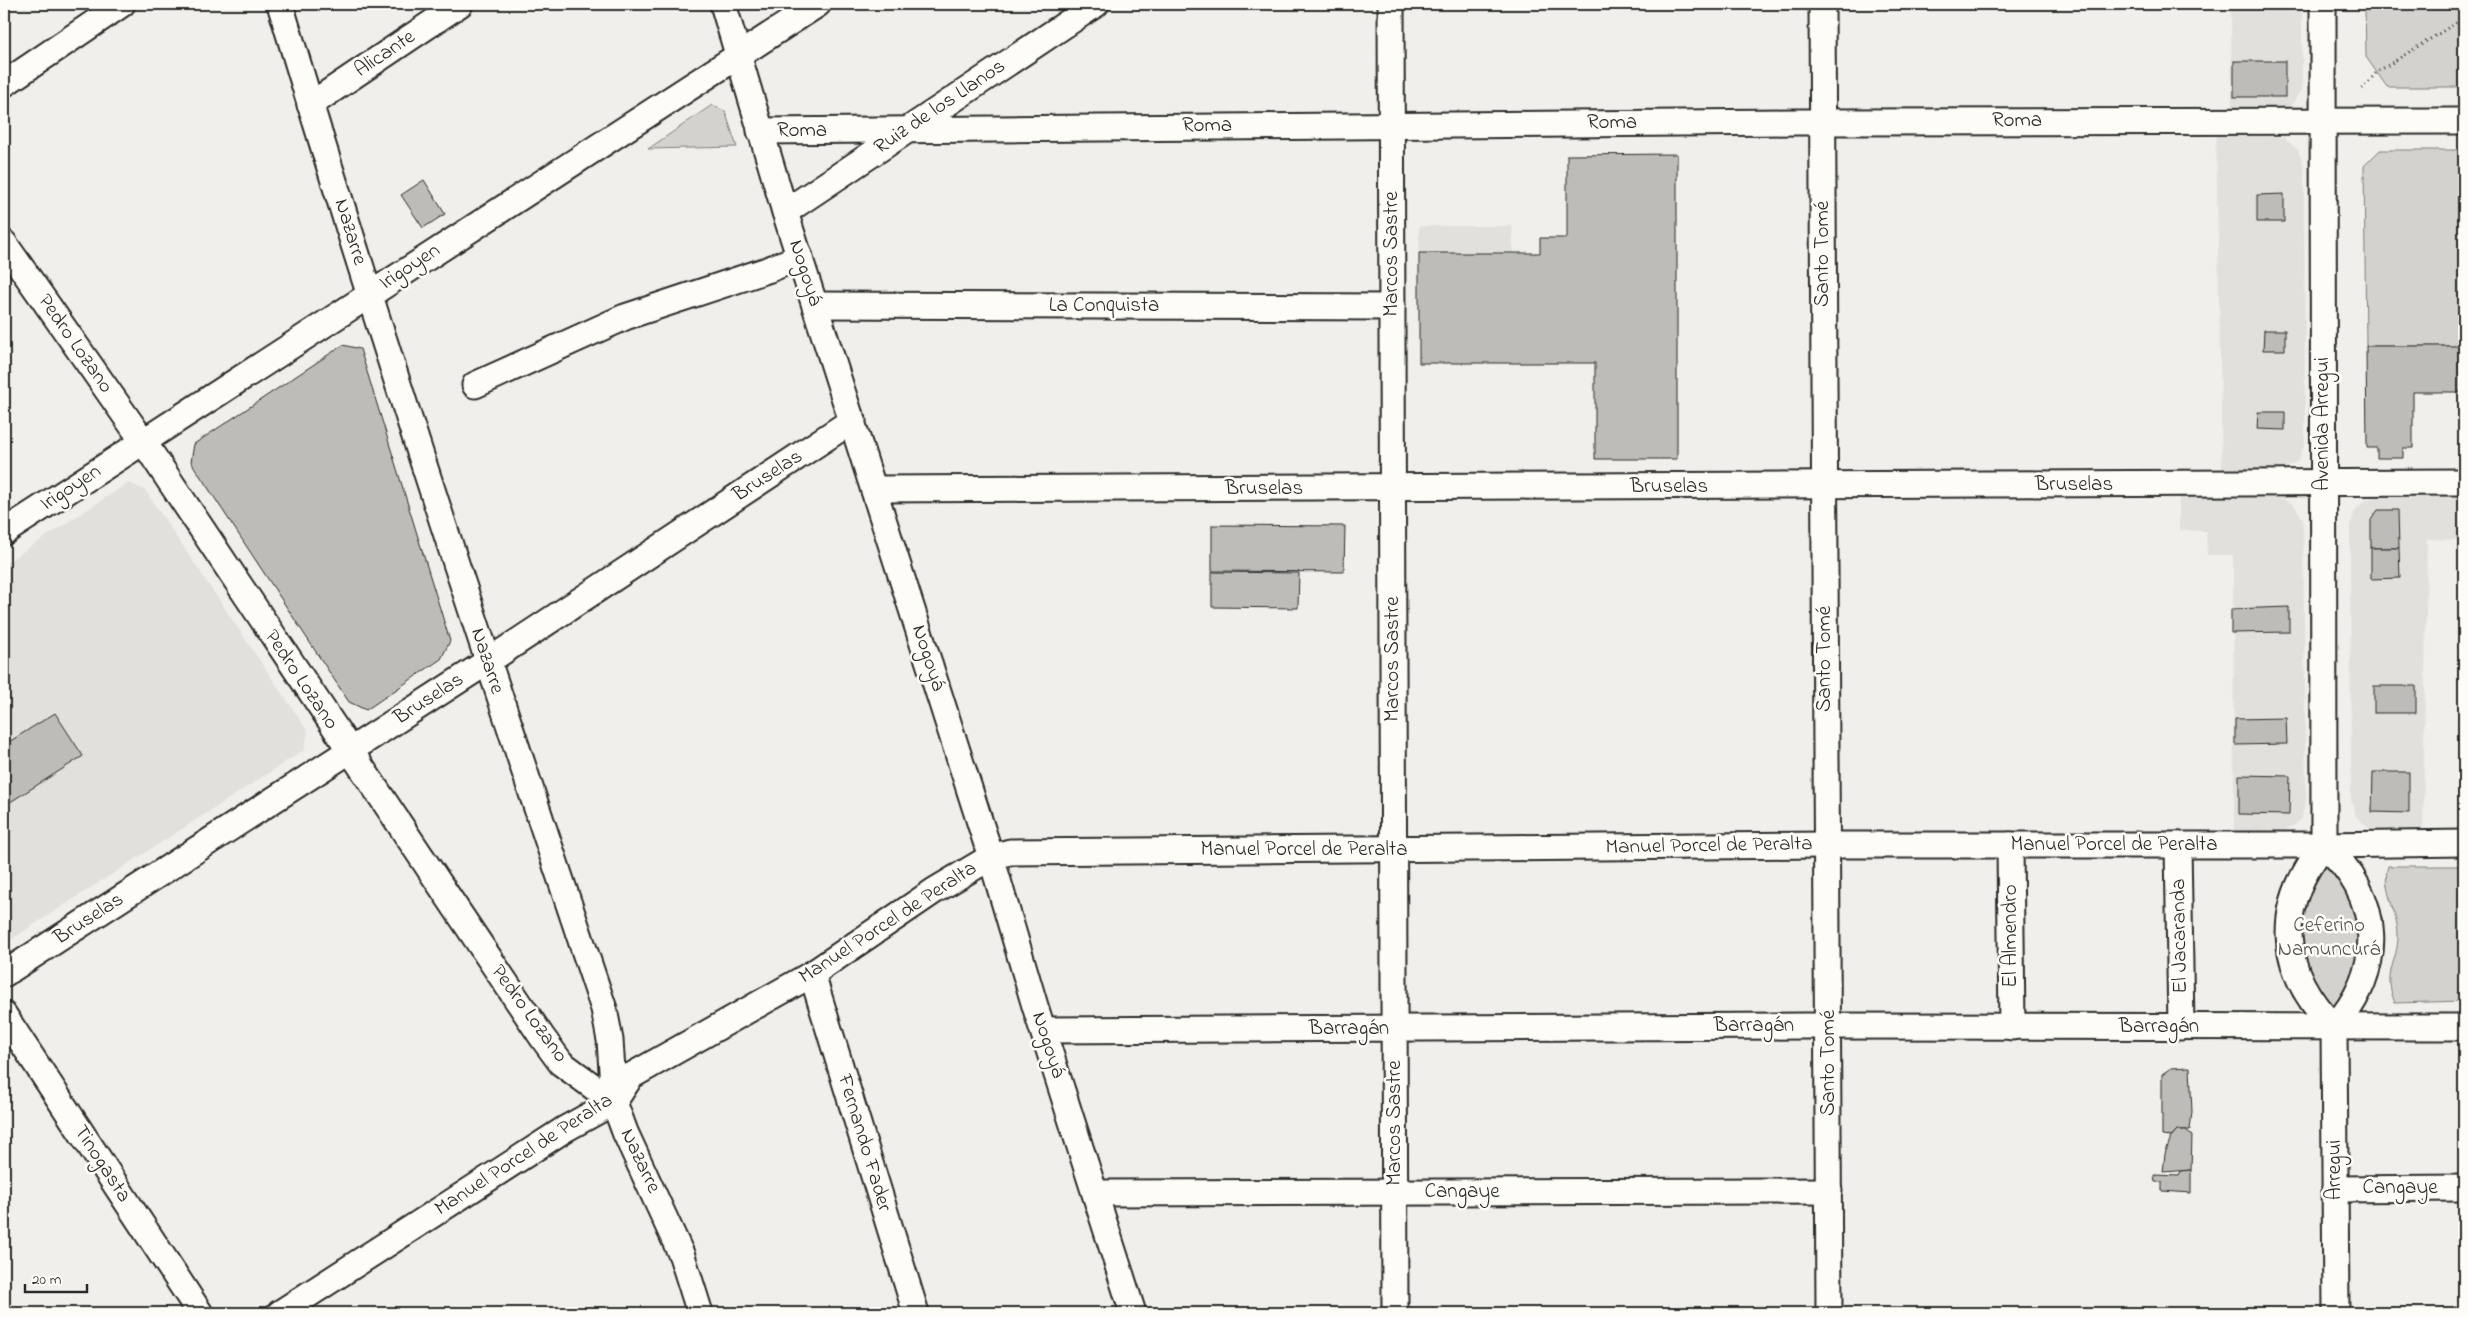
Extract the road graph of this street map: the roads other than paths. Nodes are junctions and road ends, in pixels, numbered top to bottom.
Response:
1 (122, 4) edge
2 (280, 4) edge
3 (460, 4) edge
4 (723, 4) edge
5 (818, 4) edge
6 (1096, 4) edge
7 (1391, 4) edge
8 (1822, 4) edge
9 (2323, 4) edge
10 (737, 58) junction
11 (4, 84) edge
12 (310, 105) junction
13 (2323, 121) junction
14 (2464, 121) edge
15 (1822, 122) junction
16 (1392, 125) junction
17 (905, 129) junction
18 (760, 131) junction
19 (785, 212) junction
20 (4, 243) edge
21 (800, 257) junction
22 (369, 294) junction
23 (815, 305) junction
24 (1392, 307) junction
25 (475, 385) dead end
26 (853, 420) junction
27 (143, 442) junction
28 (2464, 482) edge
29 (2324, 483) junction
30 (1824, 486) junction
31 (1393, 488) junction
32 (874, 489) junction
33 (4, 532) edge
34 (487, 662) junction
35 (348, 751) junction
36 (2464, 843) edge
37 (1826, 845) junction
38 (2010, 845) junction
39 (2178, 845) junction
40 (2324, 845) junction
41 (1394, 849) junction
42 (992, 857) junction
43 (4, 974) edge
44 (812, 974) junction
45 (4, 1015) edge
46 (1829, 1026) junction
47 (2012, 1027) junction
48 (2181, 1027) junction
49 (2334, 1027) junction
50 (2464, 1027) edge
51 (1394, 1029) junction
52 (1044, 1030) junction
53 (614, 1102) junction
54 (2464, 1188) edge
55 (2335, 1189) junction
56 (1829, 1191) junction
57 (1095, 1193) junction
58 (1395, 1193) junction
59 (200, 1313) edge
60 (280, 1313) edge
61 (700, 1313) edge
62 (916, 1313) edge
63 (1133, 1313) edge
64 (1395, 1313) edge
65 (1829, 1313) edge
66 (2336, 1313) edge

1 - 11 street
2 - 12 street, Nazarre
3 - 12 street, Alicante
4 - 10 street, Nogoyá
5 - 10 street, Irigoyen
6 - 17 street, Ruiz de los Llanos
7 - 16 street, Marcos Sastre
8 - 15 street, Santo Tomé
9 - 13 street, Avenida Arregui
10 - 18 street, Nogoyá
10 - 22 street, Irigoyen
12 - 22 street, Nazarre
13 - 14 street, Roma
13 - 15 street, Roma
13 - 29 street, Avenida Arregui
15 - 16 street, Roma
15 - 30 street, Santo Tomé
16 - 17 street, Roma
16 - 24 street, Marcos Sastre
17 - 18 street, Roma
17 - 19 street, Ruiz de los Llanos
18 - 19 street, Nogoyá
19 - 21 street, Nogoyá
20 - 27 street, Pedro Lozano
21 - 23 street, Nogoyá
21 - 25 street
22 - 27 street, Irigoyen
22 - 34 street, Nazarre
23 - 24 street, La Conquista
23 - 26 street, Nogoyá
24 - 31 street, Marcos Sastre
26 - 32 street, Nogoyá
26 - 34 street, Bruselas
27 - 33 street, Irigoyen
27 - 35 street, Pedro Lozano
28 - 29 street, Bruselas
29 - 30 street, Bruselas
29 - 40 street, Avenida Arregui
30 - 31 street, Bruselas
30 - 37 street, Santo Tomé
31 - 32 street, Bruselas
31 - 41 street, Marcos Sastre
32 - 42 street, Nogoyá
34 - 35 street, Bruselas
34 - 53 street, Nazarre
35 - 43 street, Bruselas
35 - 53 street, Pedro Lozano
36 - 40 street, Manuel Porcel de Peralta
37 - 38 street, Manuel Porcel de Peralta
37 - 41 street, Manuel Porcel de Peralta
37 - 46 street, Santo Tomé
38 - 39 street, Manuel Porcel de Peralta
38 - 47 street, El Almendro
39 - 40 street, Manuel Porcel de Peralta
39 - 48 street, El Jacaranda
40 - 49 street
40 - 49 street
41 - 42 street, Manuel Porcel de Peralta
41 - 51 street, Marcos Sastre
42 - 44 street, Manuel Porcel de Peralta
42 - 52 street, Nogoyá
44 - 53 street, Manuel Porcel de Peralta
44 - 62 street, Fernando Fader
45 - 59 street, Tinogasta
46 - 47 street, Barragán
46 - 51 street, Barragán
46 - 56 street, Santo Tomé
47 - 48 street, Barragán
48 - 49 street, Barragán
49 - 50 street, Barragán
49 - 55 street, Arregui
51 - 52 street, Barragán
51 - 58 street, Marcos Sastre
52 - 57 street, Nogoyá
53 - 60 street, Manuel Porcel de Peralta
53 - 61 street, Nazarre
54 - 55 street, Cangaye
55 - 66 street, Arregui
56 - 58 street, Cangaye
56 - 65 street, Santo Tomé
57 - 58 street, Cangaye
57 - 63 street, Nogoyá
58 - 64 street, Marcos Sastre

